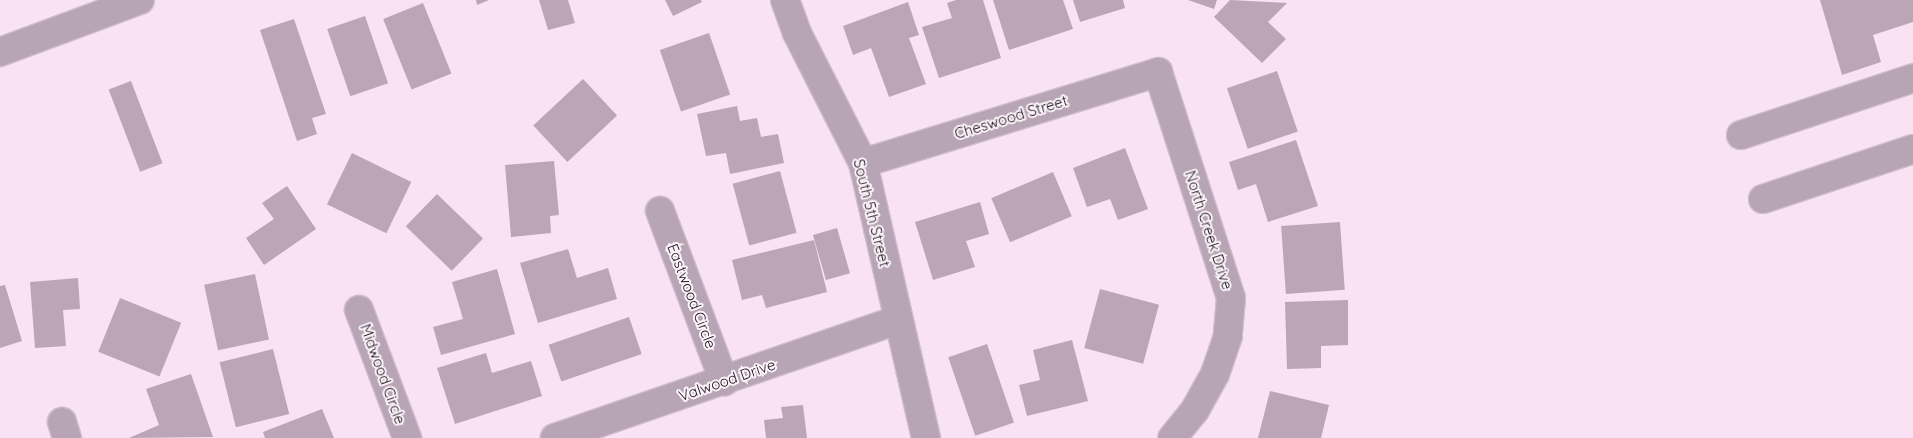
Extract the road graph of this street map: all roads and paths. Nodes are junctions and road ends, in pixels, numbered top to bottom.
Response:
1 (140, 0) edge
2 (785, 0) edge
3 (0, 52) edge
4 (1158, 72) joint
5 (1913, 78) edge
6 (1742, 134) dead end
7 (1913, 149) edge
8 (863, 162) junction
9 (1763, 199) dead end
10 (660, 211) dead end
11 (359, 310) dead end
12 (898, 320) junction
13 (724, 381) junction
14 (407, 438) edge
15 (555, 438) edge
16 (926, 438) edge
17 (1172, 438) edge

1 - 3 street
2 - 8 street, South 5th Street
4 - 8 street, Cheswood Street
4 - 17 street, North Creek Drive
5 - 6 street
7 - 9 street
8 - 12 street, South 5th Street
10 - 13 street, Eastwood Circle
11 - 14 street, Midwood Circle
12 - 13 street, Valwood Drive
12 - 16 street, South 5th Street
13 - 15 street, Valwood Drive

